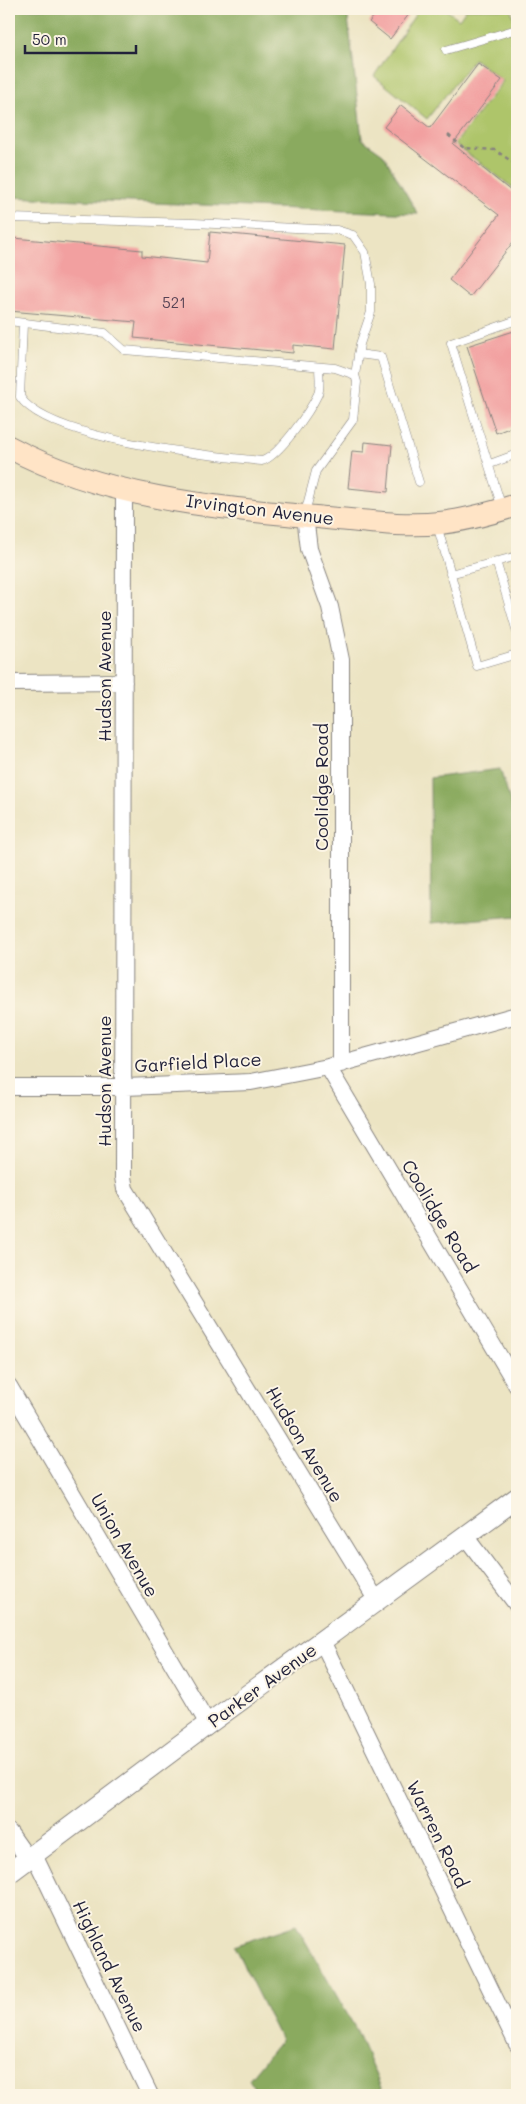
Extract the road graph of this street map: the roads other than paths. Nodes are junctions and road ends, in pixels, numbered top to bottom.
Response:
1 (517, 29) edge
2 (446, 50) dead end
3 (9, 218) edge
4 (517, 320) edge
5 (9, 321) edge
6 (23, 323) junction
7 (358, 354) junction
8 (319, 367) junction
9 (355, 376) junction
10 (9, 447) edge
11 (517, 454) edge
12 (490, 464) junction
13 (419, 482) dead end
14 (124, 490) junction
15 (510, 507) edge
16 (305, 516) junction
17 (436, 524) junction
18 (517, 556) edge
19 (496, 561) junction
20 (450, 574) junction
21 (517, 632) edge
22 (517, 654) edge
23 (9, 682) edge
24 (124, 682) junction
25 (517, 1015) edge
26 (335, 1066) junction
27 (9, 1086) edge
28 (125, 1086) junction
29 (9, 1386) edge
30 (517, 1386) edge
31 (517, 1498) edge
32 (465, 1536) junction
33 (377, 1601) junction
34 (517, 1605) edge
35 (322, 1641) junction
36 (208, 1724) junction
37 (9, 1832) edge
38 (31, 1857) junction
39 (9, 1873) edge
40 (515, 2035) edge
41 (150, 2095) edge

1 - 2 lane
3 - 7 lane
4 - 12 lane
5 - 6 lane
6 - 8 lane
6 - 8 lane
7 - 9 lane
7 - 13 lane
8 - 9 lane
9 - 16 lane
10 - 14 main road, Irvington Avenue
11 - 12 lane
12 - 15 lane
14 - 16 main road, Irvington Avenue
14 - 24 street, Hudson Avenue
15 - 17 main road, Irvington Avenue
16 - 17 main road, Irvington Avenue
16 - 26 street, Coolidge Road
17 - 20 lane
18 - 19 lane
19 - 20 lane
19 - 21 lane
20 - 22 lane
23 - 24 street
24 - 28 street, Hudson Avenue
25 - 26 street, Garfield Place
26 - 28 street, Garfield Place
26 - 30 street, Coolidge Road
27 - 28 street, Garfield Place
28 - 33 street, Hudson Avenue
29 - 36 street, Union Avenue
31 - 32 street, Parker Avenue
32 - 33 street, Parker Avenue
32 - 34 street
33 - 35 street, Parker Avenue
35 - 36 street, Parker Avenue
35 - 40 street, Warren Road
36 - 38 street, Parker Avenue
37 - 38 street, Highland Avenue
38 - 39 street, Parker Avenue
38 - 41 street, Highland Avenue

